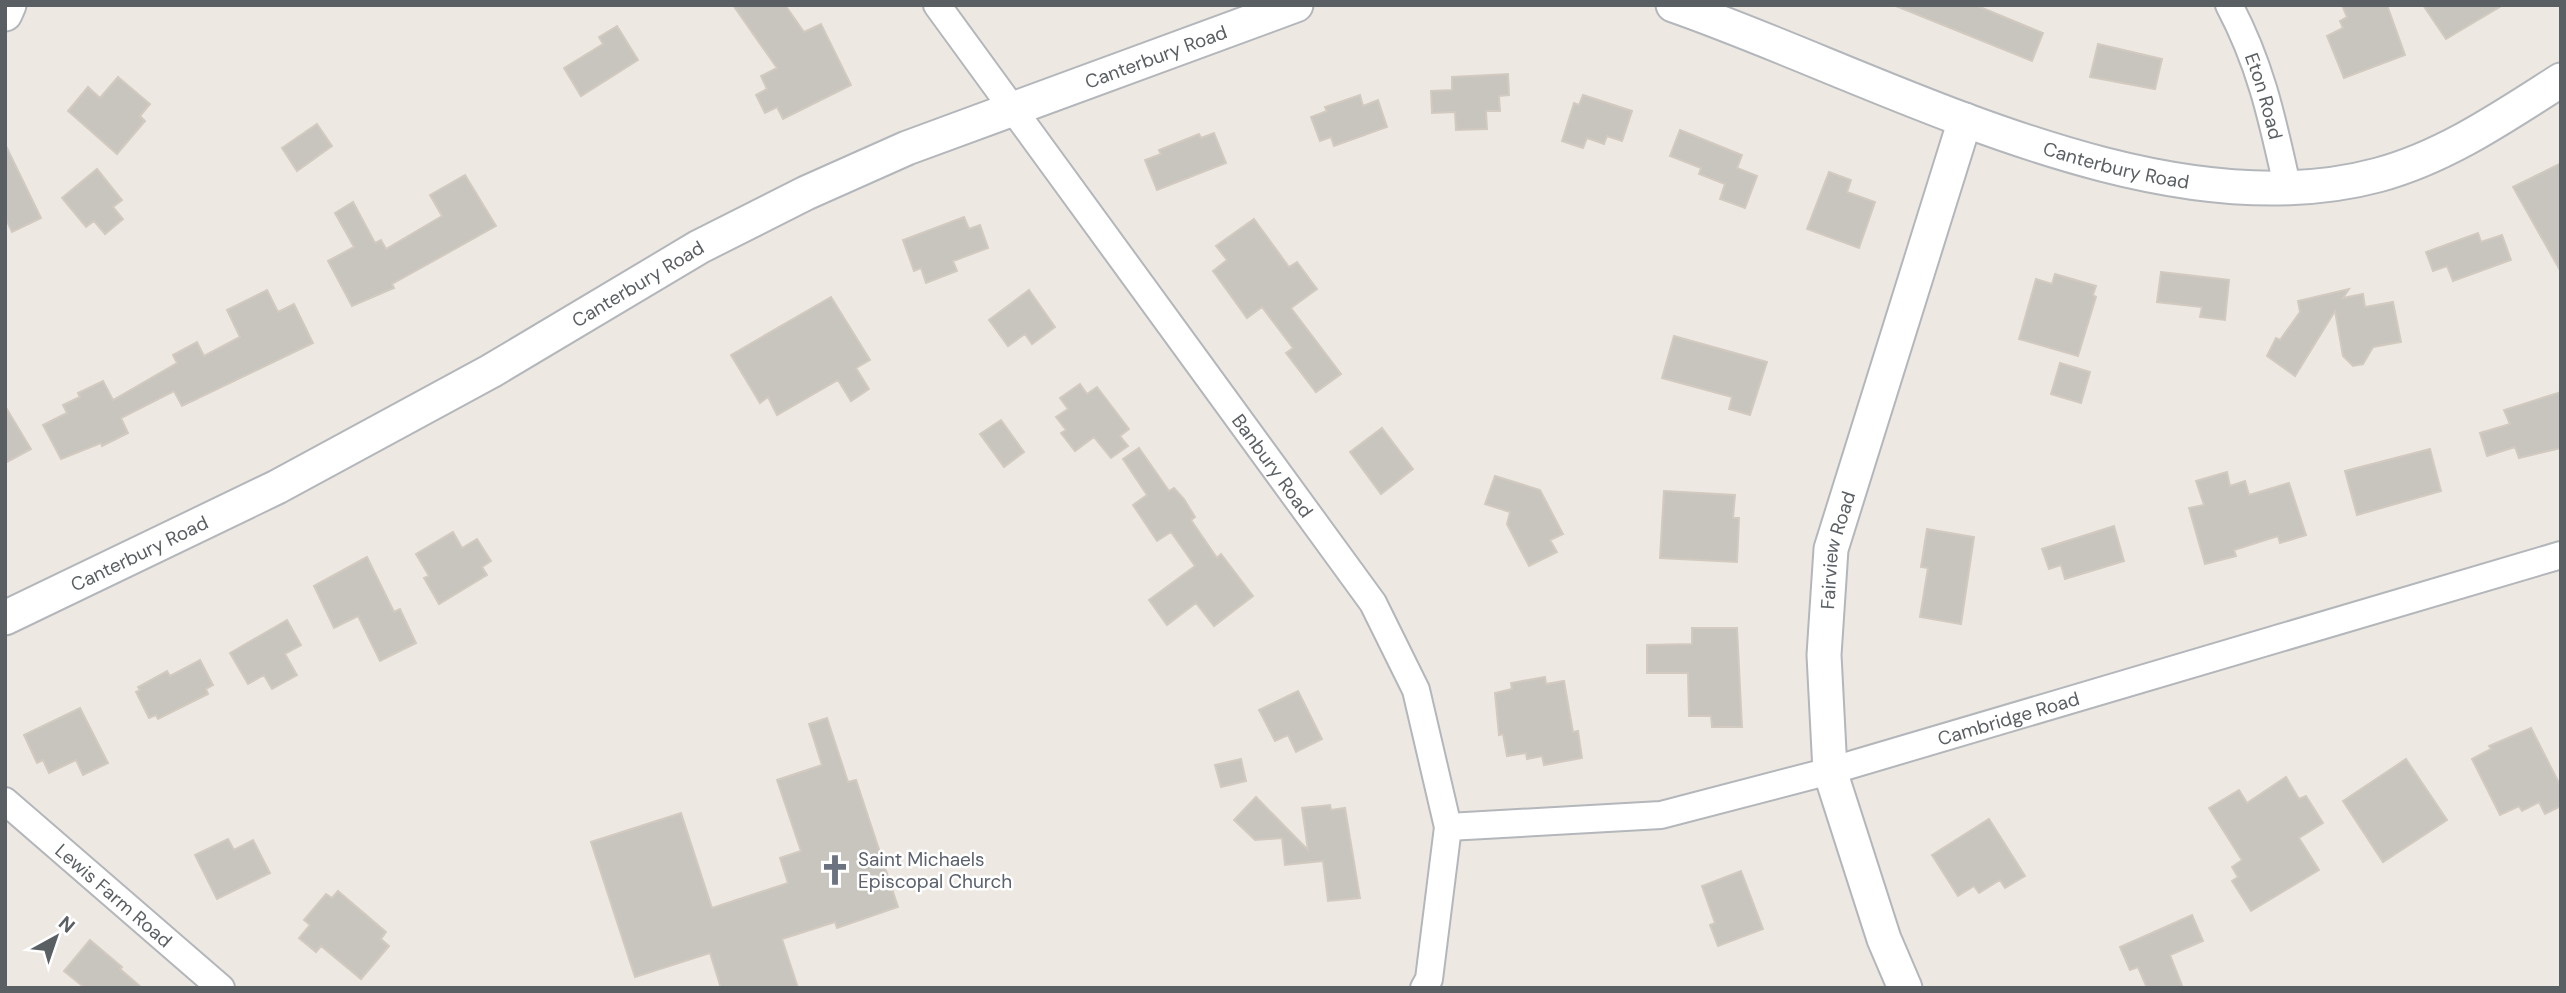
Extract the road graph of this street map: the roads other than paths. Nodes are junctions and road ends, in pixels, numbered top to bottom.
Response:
1 (9, 5) edge
2 (937, 5) edge
3 (1296, 5) edge
4 (1673, 5) edge
5 (2229, 5) edge
6 (5, 14) edge
7 (2561, 80) edge
8 (1014, 110) junction
9 (1965, 120) junction
10 (2288, 190) junction
11 (2561, 555) edge
12 (5, 618) edge
13 (1830, 771) junction
14 (5, 801) edge
15 (1448, 827) junction
16 (221, 988) edge
17 (1424, 988) edge
18 (1905, 988) edge

1 - 6 street
2 - 8 street, Banbury Road
3 - 8 street, Canterbury Road
4 - 9 street, Canterbury Road
5 - 10 street, Eton Road
7 - 10 street, Canterbury Road
8 - 12 street, Canterbury Road
8 - 15 street, Banbury Road
9 - 10 street, Canterbury Road
9 - 13 street, Fairview Road
11 - 13 street, Cambridge Road
13 - 15 street, Cambridge Road
13 - 18 street, Fairview Road
14 - 16 street, Lewis Farm Road
15 - 17 street, Banbury Road

